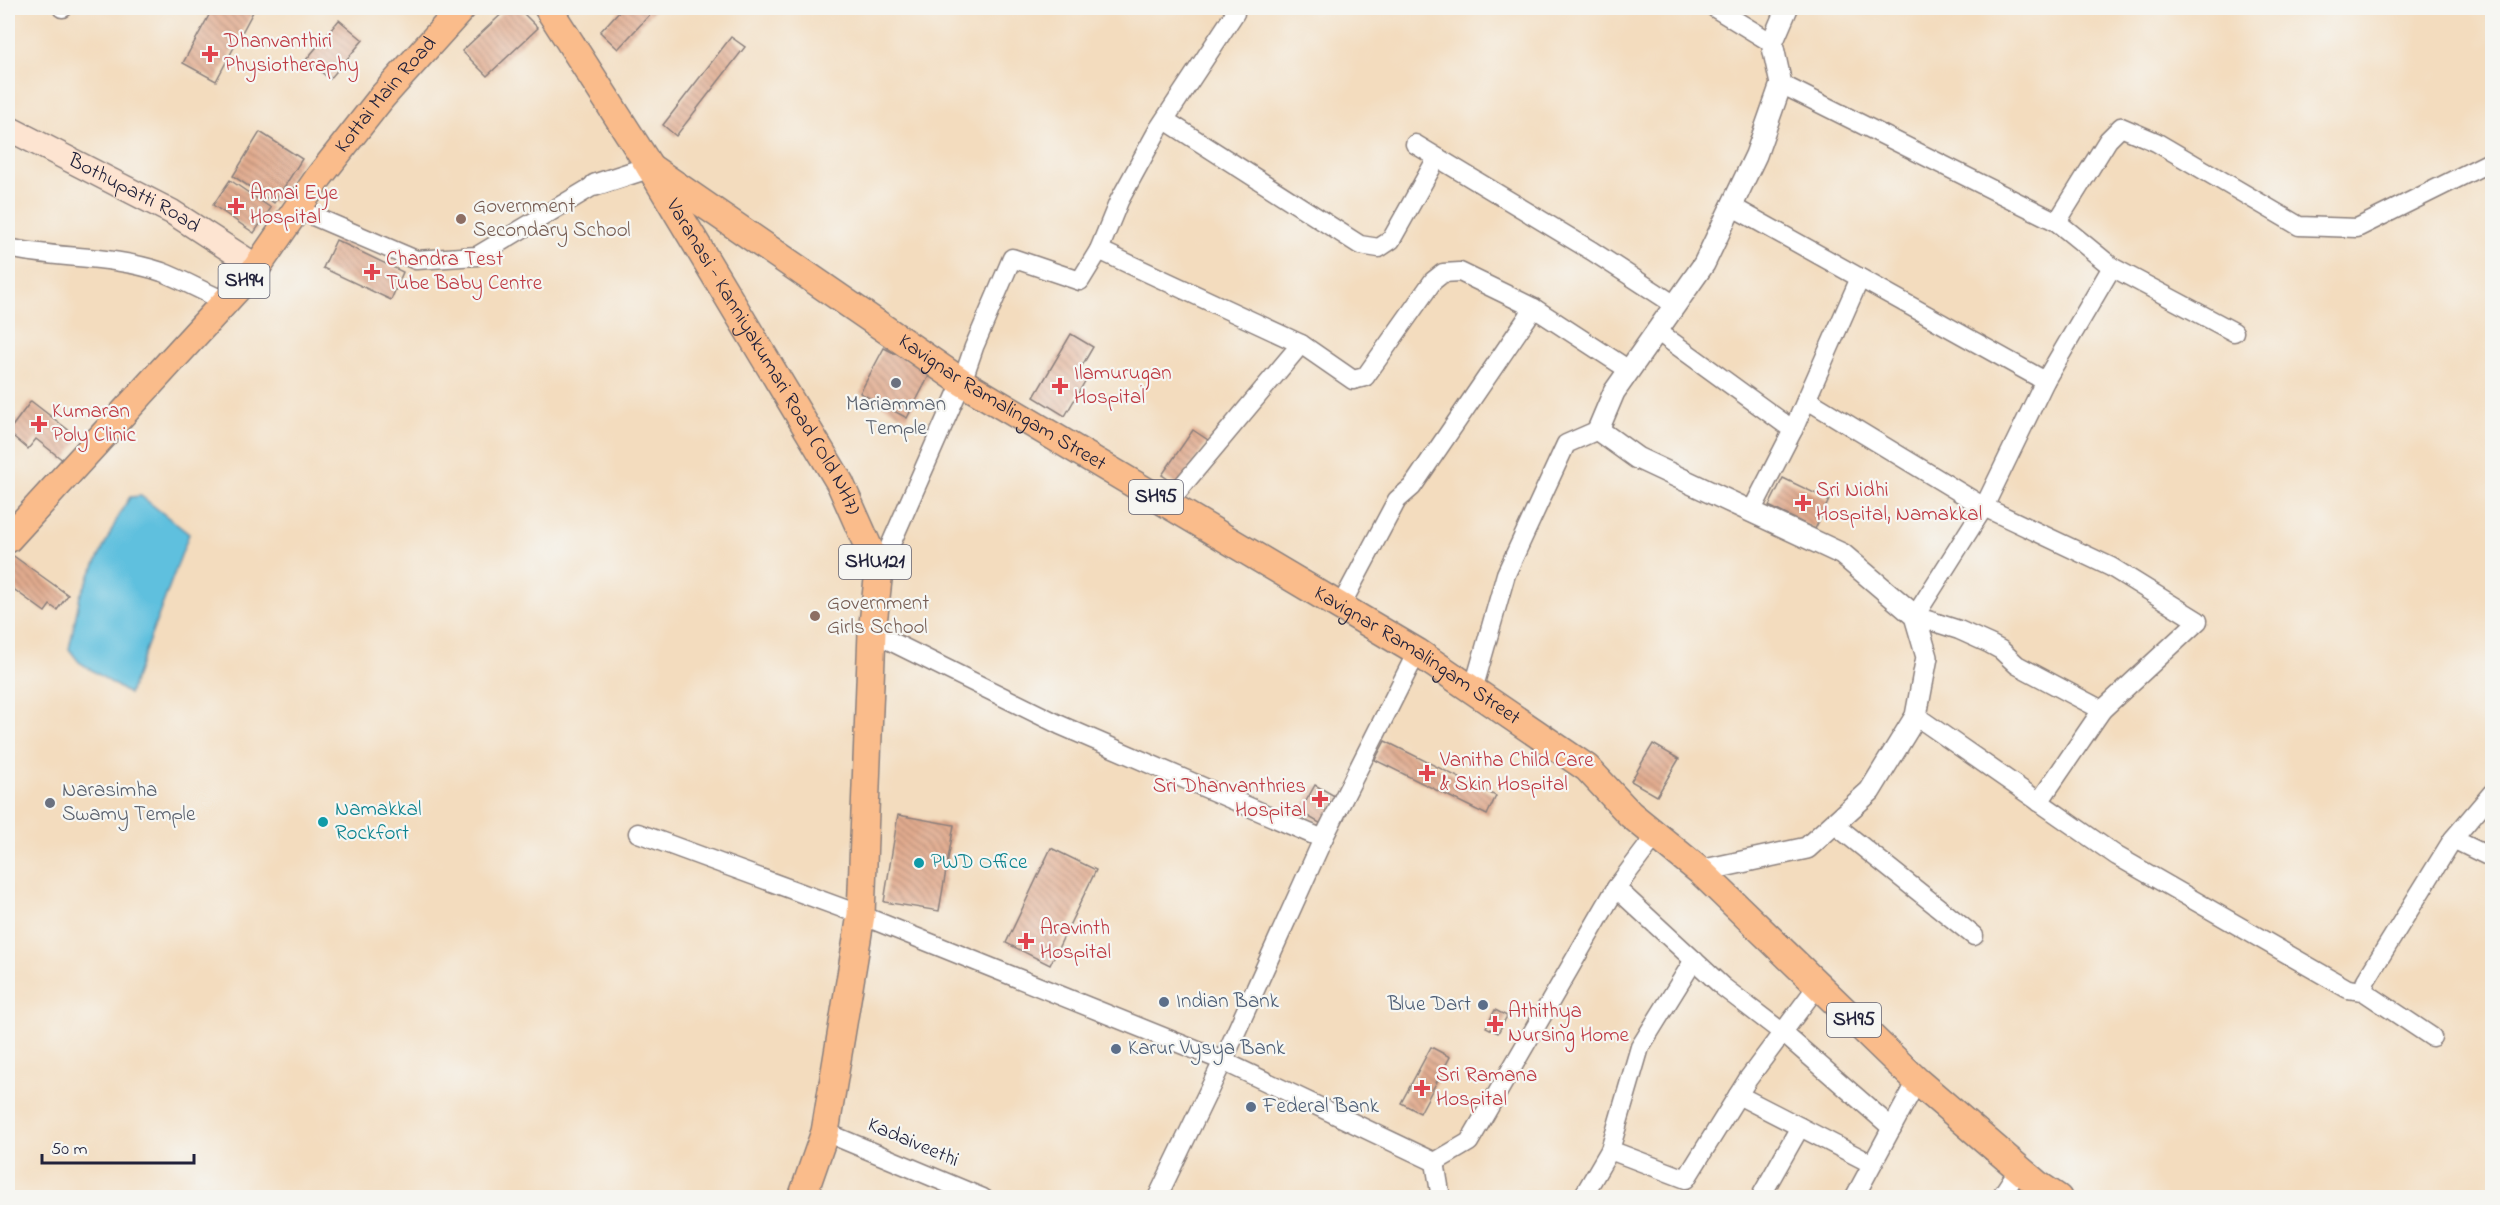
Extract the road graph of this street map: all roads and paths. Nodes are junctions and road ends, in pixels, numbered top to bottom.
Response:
1 (462, 8) edge
2 (548, 8) edge
3 (1715, 8) edge
4 (1787, 8) edge
5 (1235, 13) dead end
6 (1772, 43) junction
7 (1781, 84) junction
8 (1165, 120) junction
9 (8, 128) edge
10 (1415, 144) dead end
11 (1437, 158) junction
12 (2493, 163) edge
13 (650, 167) junction
14 (595, 185) joint
15 (1731, 206) junction
16 (297, 209) junction
17 (2057, 222) junction
18 (8, 248) edge
19 (1099, 250) junction
20 (256, 267) junction
21 (2112, 267) junction
22 (1860, 278) junction
23 (225, 302) junction
24 (1675, 305) junction
25 (1534, 308) junction
26 (1657, 331) junction
27 (2235, 332) dead end
28 (1301, 344) junction
29 (1629, 370) junction
30 (2045, 381) junction
31 (962, 382) junction
32 (1806, 399) junction
33 (1598, 430) junction
34 (1793, 430) junction
35 (1167, 504) junction
36 (1984, 507) junction
37 (1752, 510) junction
38 (8, 539) edge
39 (879, 571) junction
40 (1340, 607) junction
41 (1915, 616) junction
42 (872, 632) junction
43 (1417, 652) junction
44 (1473, 690) junction
45 (2102, 710) junction
46 (1916, 716) junction
47 (2493, 793) edge
48 (2039, 802) junction
49 (1834, 824) junction
50 (638, 832) dead end
51 (1656, 835) junction
52 (2453, 838) junction
53 (1323, 839) junction
54 (2493, 858) edge
55 (1700, 871) junction
56 (1616, 888) junction
57 (861, 915) junction
58 (1974, 936) dead end
59 (1694, 960) junction
60 (1818, 985) junction
61 (2363, 991) junction
62 (1783, 1033) junction
63 (2432, 1037) dead end
64 (1223, 1060) junction
65 (1917, 1081) junction
66 (1738, 1095) junction
67 (1800, 1127) junction
68 (1892, 1128) junction
69 (825, 1132) junction
70 (1610, 1150) junction
71 (1435, 1162) junction
72 (1872, 1164) junction
73 (2019, 1169) junction
74 (802, 1197) edge
75 (982, 1197) edge
76 (1157, 1197) edge
77 (1442, 1197) edge
78 (1582, 1197) edge
79 (1760, 1197) edge
80 (1854, 1197) edge
81 (2000, 1197) edge
82 (2058, 1197) edge

1 - 16 main road, Kottai Main Road / SH94
2 - 13 main road, Varanasi - Kanniyakumari Road (Old NH7) / SHU121
3 - 6 street
4 - 6 street
5 - 8 street
6 - 7 street
7 - 15 street
7 - 17 street
8 - 11 street
8 - 19 street
9 - 20 main road, Bothupatti Road
10 - 11 street
11 - 24 street
12 - 17 street
13 - 14 street
13 - 31 main road, Kavignar Ramalingam Street / SH95
13 - 39 main road, Varanasi - Kanniyakumari Road (Old NH7) / SHU121
14 - 16 street
15 - 22 street
15 - 24 street
16 - 20 main road, Kottai Main Road / SH94
17 - 21 street
18 - 23 street
19 - 28 street
19 - 31 street
20 - 23 main road, Kottai Main Road / SH94
21 - 27 street
21 - 30 street
22 - 30 street
22 - 32 street
23 - 38 main road, Kottai Main Road / SH94
24 - 26 street
25 - 28 street
25 - 29 street
25 - 40 street
26 - 29 street
26 - 34 street
28 - 35 street
29 - 33 street
30 - 36 street
31 - 35 main road, Kavignar Ramalingam Street / SH95
31 - 39 street
32 - 34 street
32 - 36 street
33 - 37 street
33 - 44 street
34 - 37 street
35 - 40 main road, Kavignar Ramalingam Street / SH95
36 - 41 street
36 - 45 street
37 - 41 street
39 - 42 main road, SHU121
40 - 43 main road, Kavignar Ramalingam Street / SH95
41 - 45 street
41 - 46 street
42 - 53 street
42 - 57 main road, SHU121
43 - 44 main road, Kavignar Ramalingam Street / SH95
43 - 53 street
44 - 51 main road, Kavignar Ramalingam Street / SH95
45 - 48 street
46 - 48 street
46 - 49 street
47 - 52 street
48 - 61 street
49 - 55 street
49 - 58 street
50 - 57 street
51 - 55 main road, SH95
51 - 56 street
52 - 54 street
52 - 61 street
53 - 64 street
55 - 60 main road, SH95
56 - 59 street
56 - 71 street
57 - 64 street
57 - 69 main road, SHU121
59 - 62 street
59 - 70 street
60 - 62 street
60 - 65 main road, SH95
61 - 63 street
62 - 66 street
62 - 68 street
64 - 71 street
64 - 76 street
65 - 68 street
65 - 73 main road, SH95
66 - 67 street
66 - 70 street
67 - 72 street
67 - 79 street
68 - 72 street
69 - 74 main road, SHU121
69 - 75 street, Kadaiveethi
70 - 78 street
71 - 77 street
72 - 80 street
73 - 81 street
73 - 82 main road, SH95

